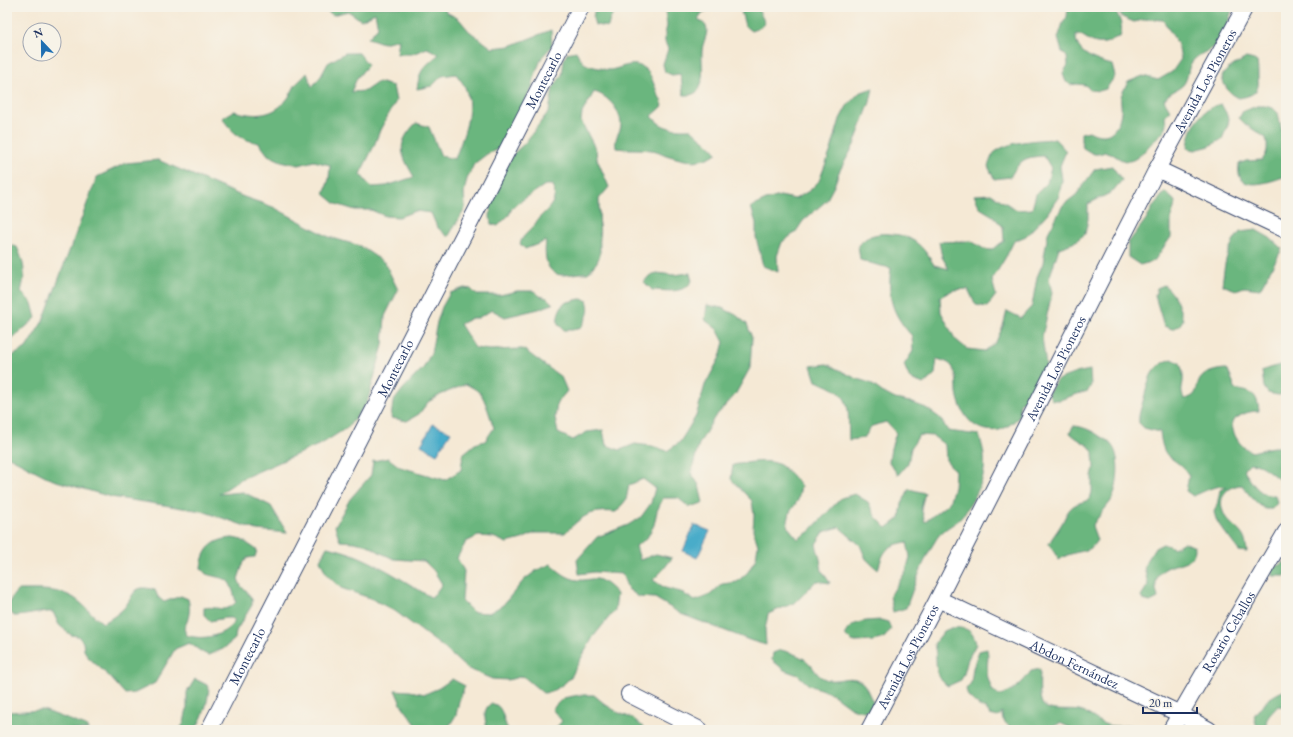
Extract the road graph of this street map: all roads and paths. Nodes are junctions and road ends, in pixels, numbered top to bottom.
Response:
1 (581, 7) edge
2 (1245, 7) edge
3 (1157, 169) junction
4 (1286, 230) edge
5 (1284, 539) edge
6 (938, 600) junction
7 (629, 694) dead end
8 (1180, 714) junction
9 (209, 730) edge
10 (700, 730) edge
11 (869, 730) edge
12 (1171, 730) edge
13 (1209, 730) edge

1 - 9 street, Montecarlo
2 - 3 street, Avenida Los Pioneros
3 - 4 street
3 - 6 street, Avenida Los Pioneros
5 - 8 street, Rosario Ceballos
6 - 8 street, Abdon Fernández
6 - 11 street, Avenida Los Pioneros
7 - 10 street
8 - 12 street, Rosario Ceballos
8 - 13 street, Abdon Fernández

